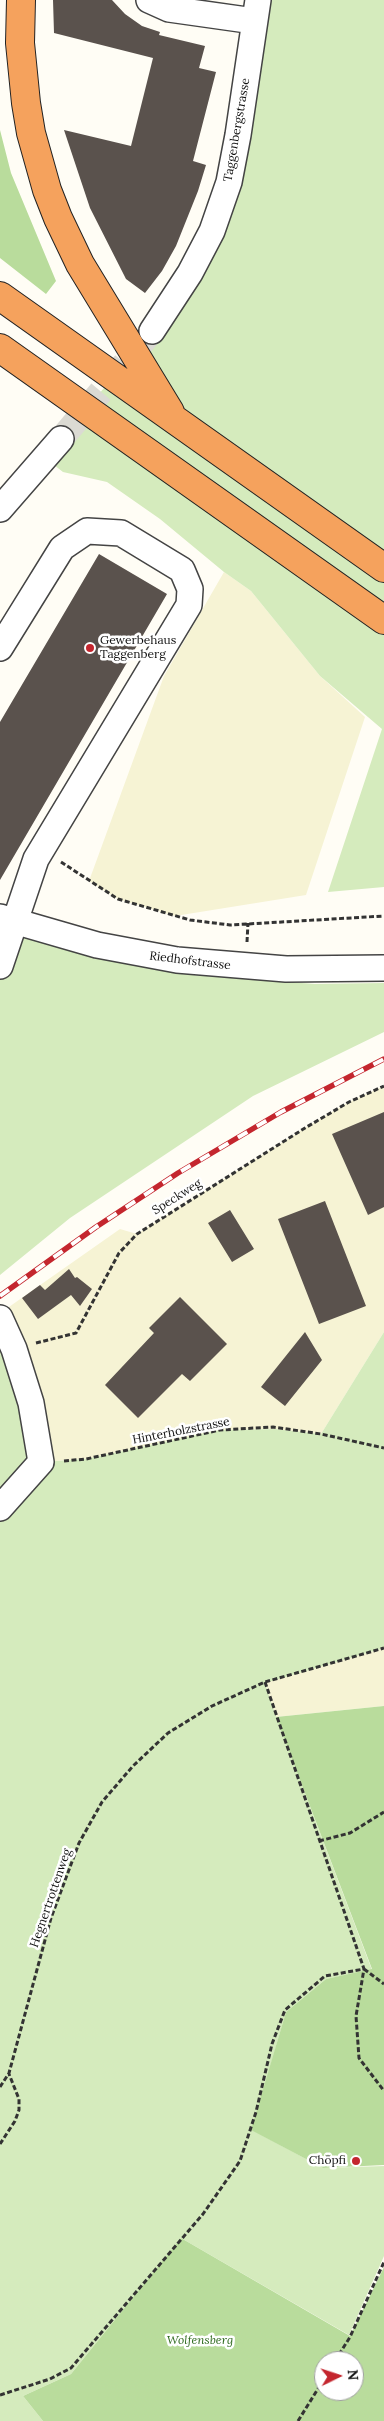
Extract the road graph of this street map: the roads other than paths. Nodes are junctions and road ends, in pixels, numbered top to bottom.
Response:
1 (21, 0) edge
2 (149, 0) edge
3 (256, 10) edge
4 (0, 296) edge
5 (152, 331) tunnel mouth
6 (0, 348) edge
7 (176, 422) junction
8 (61, 439) tunnel mouth
9 (0, 509) edge
10 (384, 568) edge
11 (384, 620) edge
12 (0, 648) edge
13 (12, 914) edge
14 (0, 966) edge
15 (384, 968) edge
16 (0, 1318) edge
17 (0, 1508) edge

1 - 7 highway
2 - 3 street
3 - 5 street, Taggenbergstrasse
4 - 7 highway
6 - 11 highway
7 - 10 highway
8 - 9 street
12 - 13 street
13 - 14 street
13 - 15 street, Riedhofstrasse
16 - 17 street

